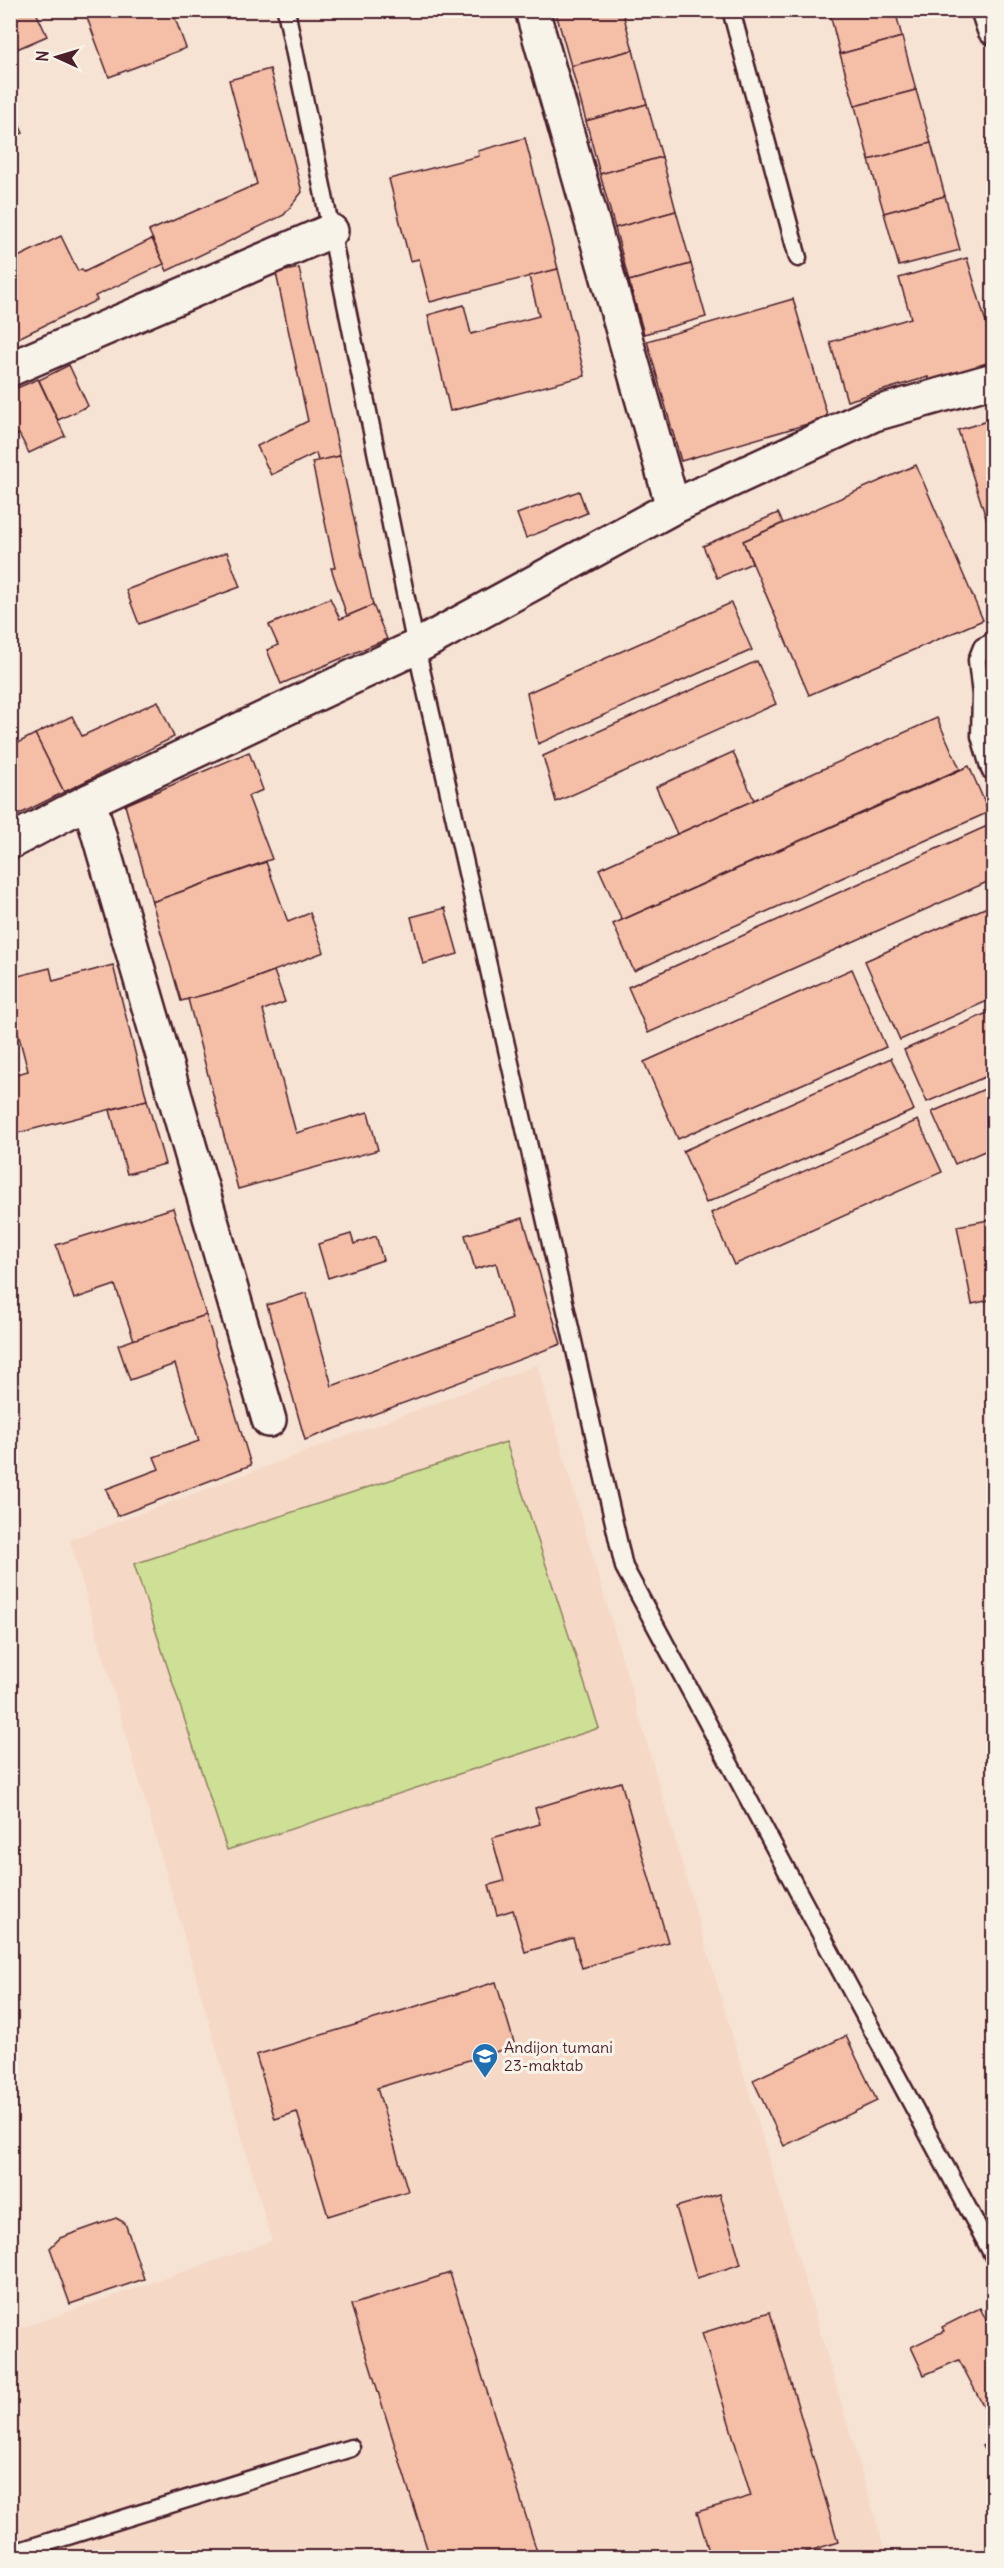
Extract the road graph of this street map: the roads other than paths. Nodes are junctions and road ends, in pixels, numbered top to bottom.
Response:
1 (286, 10) edge
2 (532, 10) edge
3 (731, 10) edge
4 (987, 10) edge
5 (993, 28) edge
6 (332, 231) junction
7 (798, 258) dead end
8 (10, 369) edge
9 (993, 380) edge
10 (673, 507) junction
11 (993, 641) edge
12 (416, 646) junction
13 (990, 770) dead end
14 (89, 801) junction
15 (10, 842) edge
16 (269, 1420) dead end
17 (993, 2257) edge
18 (351, 2448) dead end
19 (10, 2554) edge

1 - 6 lane
2 - 10 street
3 - 7 lane
4 - 5 street
6 - 8 street
6 - 12 lane
9 - 10 street
10 - 12 street
11 - 13 lane
12 - 14 street
12 - 17 lane
14 - 15 street
14 - 16 street
18 - 19 lane

